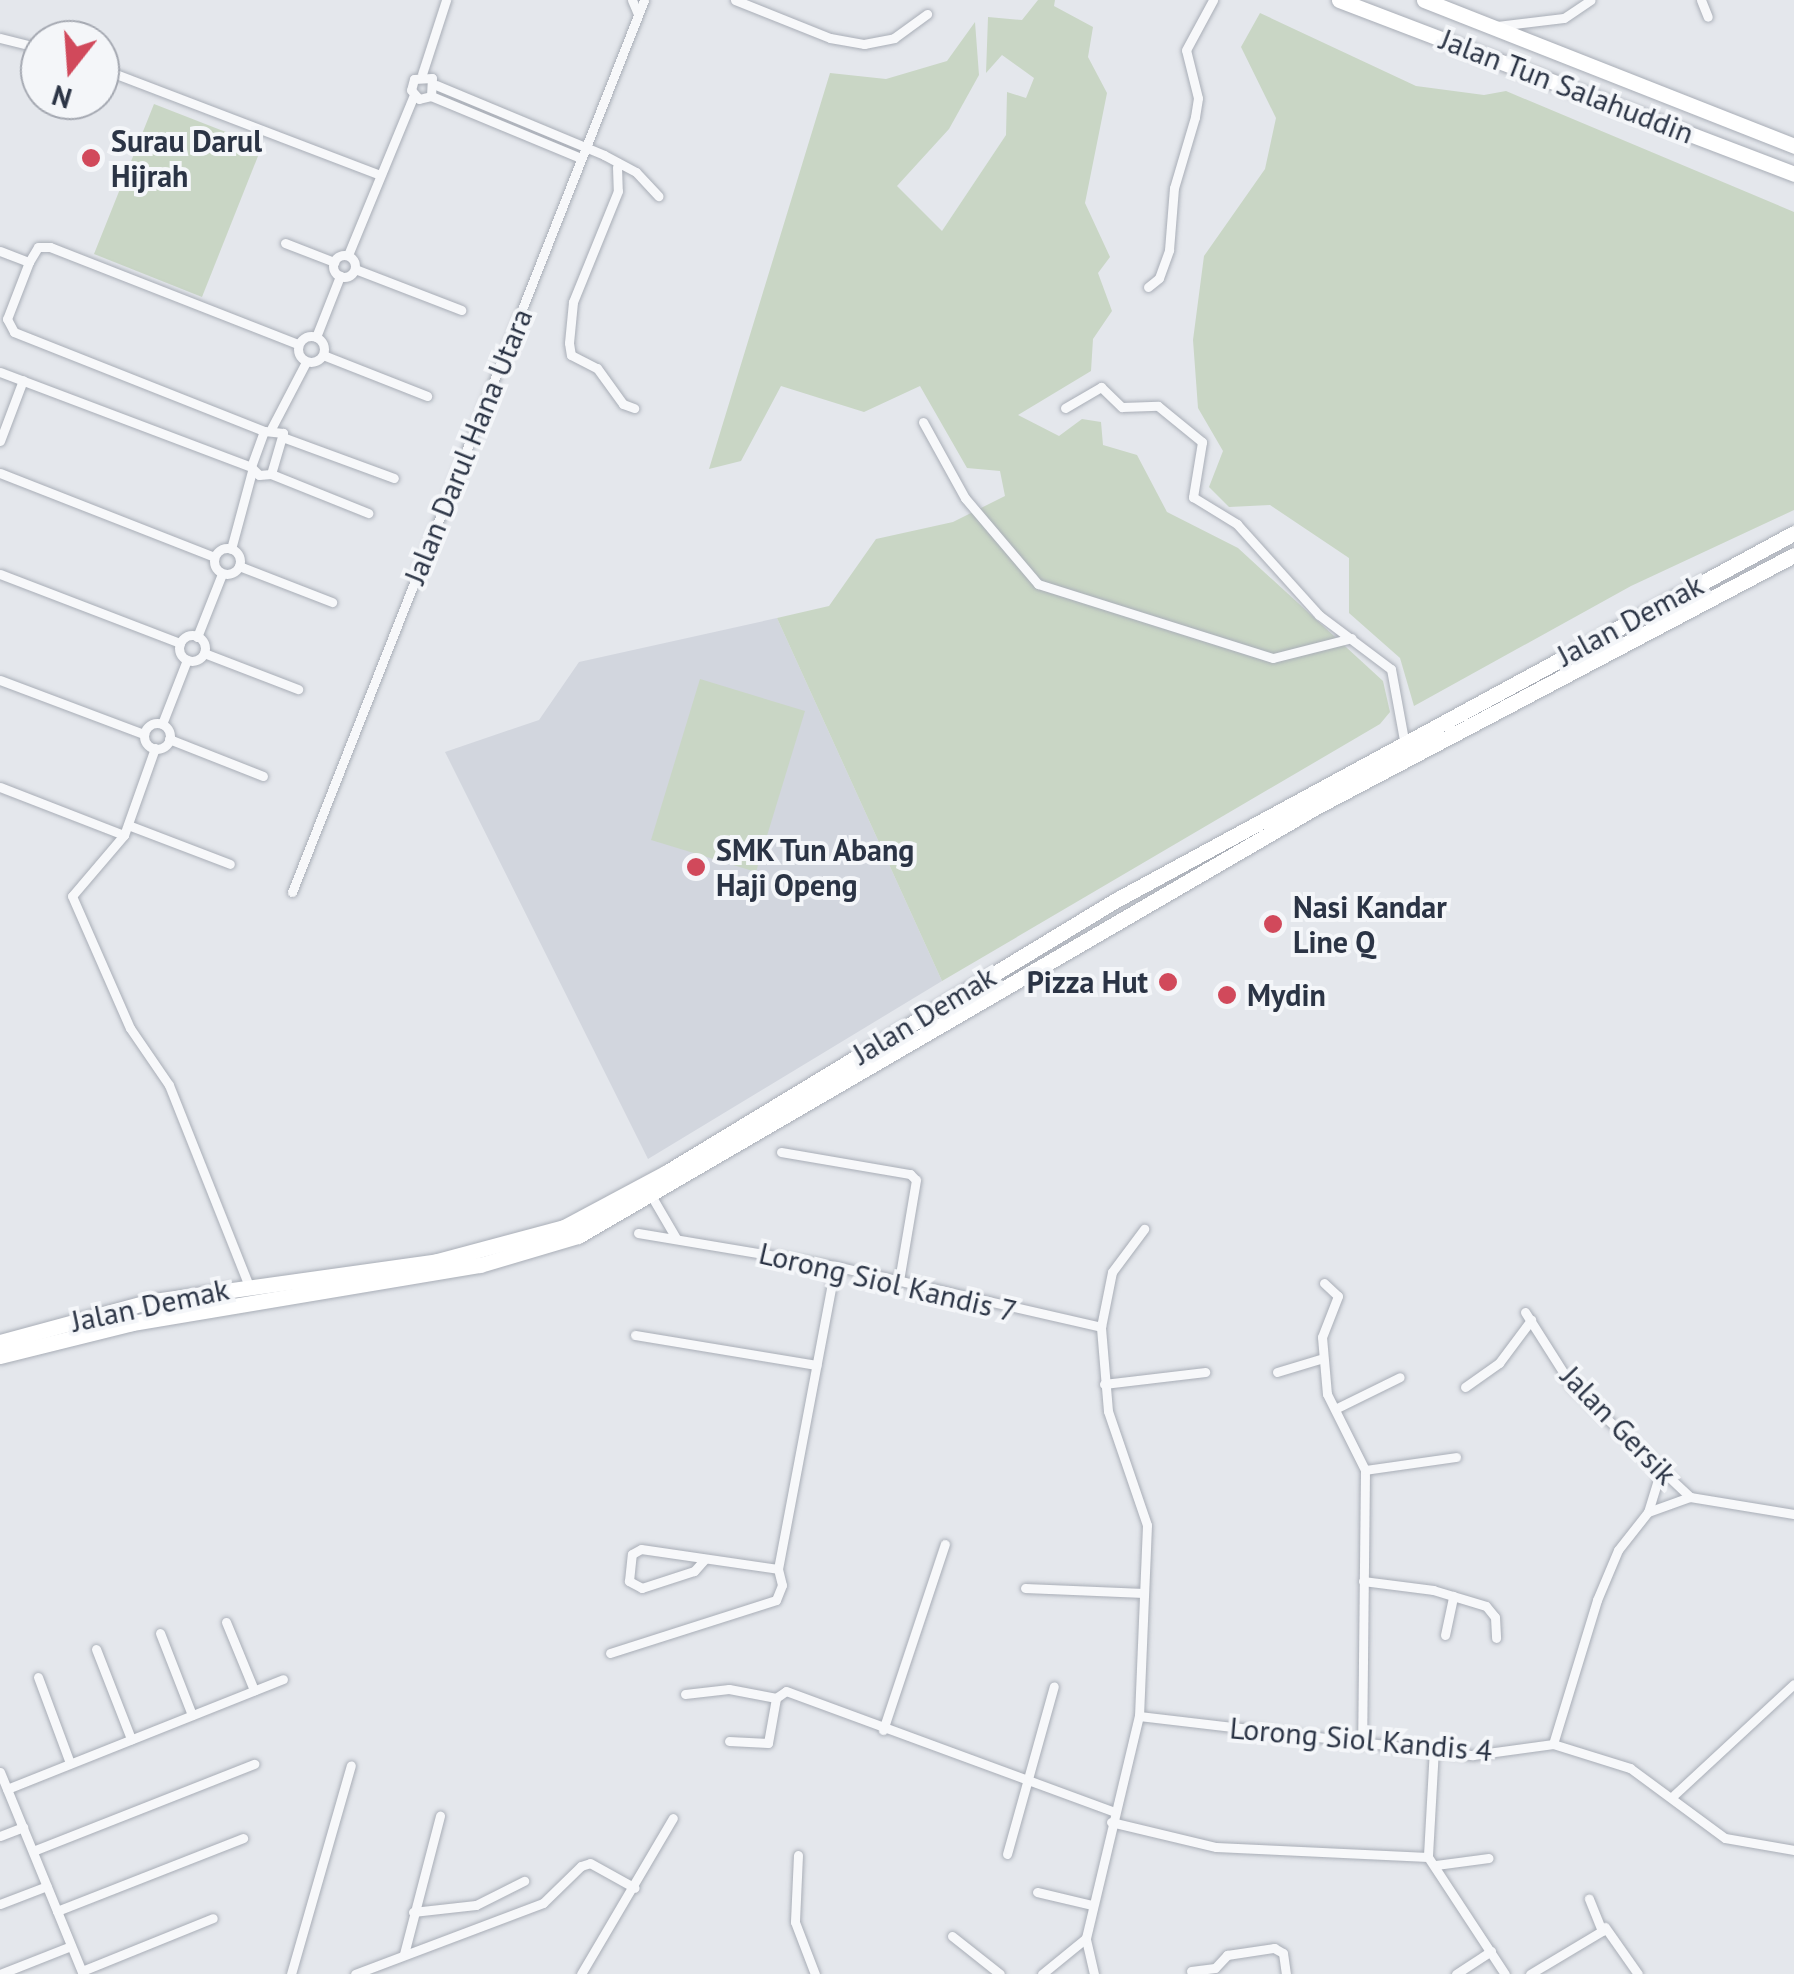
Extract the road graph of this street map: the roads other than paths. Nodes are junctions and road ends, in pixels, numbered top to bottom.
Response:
1 (446, 0) edge
2 (632, 0) edge
3 (644, 0) edge
4 (735, 0) edge
5 (1213, 0) edge
6 (1339, 0) edge
7 (1424, 0) edge
8 (1591, 0) edge
9 (1702, 0) edge
10 (638, 14) junction
11 (927, 14) dead end
12 (1708, 17) dead end
13 (1494, 27) junction
14 (422, 74) junction
15 (120, 76) edge
16 (436, 85) junction
17 (414, 95) junction
18 (432, 96) junction
19 (1794, 146) edge
20 (586, 147) junction
21 (582, 158) junction
22 (617, 167) junction
23 (1794, 174) edge
24 (380, 175) junction
25 (658, 196) dead end
26 (285, 243) dead end
27 (0, 251) edge
28 (348, 255) junction
29 (29, 262) junction
30 (334, 262) junction
31 (354, 270) junction
32 (340, 276) junction
33 (1148, 287) dead end
34 (460, 310) dead end
35 (316, 337) junction
36 (298, 344) junction
37 (322, 355) junction
38 (306, 362) junction
39 (0, 372) edge
40 (23, 380) junction
41 (427, 396) dead end
42 (288, 404) junction
43 (634, 408) dead end
44 (1066, 408) dead end
45 (923, 422) dead end
46 (268, 430) junction
47 (284, 436) junction
48 (0, 441) edge
49 (252, 469) junction
50 (0, 474) edge
51 (268, 475) junction
52 (394, 478) dead end
53 (248, 504) junction
54 (368, 513) dead end
55 (1794, 533) edge
56 (232, 549) junction
57 (1794, 555) edge
58 (214, 557) junction
59 (239, 566) junction
60 (0, 574) edge
61 (222, 574) junction
62 (332, 602) dead end
63 (197, 637) junction
64 (1352, 638) junction
65 (180, 643) junction
66 (204, 653) junction
67 (187, 660) junction
68 (0, 680) edge
69 (298, 689) dead end
70 (162, 724) junction
71 (144, 734) junction
72 (169, 740) junction
73 (1404, 740) junction
74 (155, 748) junction
75 (262, 776) dead end
76 (0, 787) edge
77 (126, 830) junction
78 (230, 864) dead end
79 (292, 892) dead end
80 (781, 1152) dead end
81 (652, 1197) junction
82 (1144, 1229) dead end
83 (638, 1233) dead end
84 (676, 1238) junction
85 (835, 1266) junction
86 (899, 1280) junction
87 (1324, 1283) dead end
88 (248, 1284) junction
89 (1101, 1327) junction
90 (635, 1335) dead end
91 (0, 1342) edge
92 (0, 1356) edge
93 (1320, 1359) junction
94 (818, 1365) junction
95 (1205, 1372) dead end
96 (1277, 1372) dead end
97 (1400, 1377) dead end
98 (1104, 1384) junction
99 (1465, 1387) dead end
100 (1336, 1409) junction
101 (1456, 1457) dead end
102 (1365, 1470) junction
103 (1660, 1474) junction
104 (1690, 1497) junction
105 (1648, 1512) junction
106 (1794, 1514) edge
107 (945, 1544) dead end
108 (704, 1560) junction
109 (778, 1569) junction
110 (1362, 1581) junction
111 (1024, 1588) dead end
112 (1144, 1593) junction
113 (1453, 1596) junction
114 (226, 1622) dead end
115 (160, 1633) dead end
116 (1445, 1635) dead end
117 (1496, 1638) dead end
118 (96, 1649) dead end
119 (610, 1653) dead end
120 (38, 1677) dead end
121 (283, 1678) dead end
122 (1794, 1684) edge
123 (1054, 1686) dead end
124 (254, 1690) junction
125 (684, 1694) dead end
126 (776, 1698) junction
127 (192, 1715) junction
128 (1139, 1716) junction
129 (883, 1730) junction
130 (131, 1739) junction
131 (729, 1741) dead end
132 (1362, 1742) junction
133 (1553, 1744) junction
134 (1434, 1748) junction
135 (70, 1763) junction
136 (254, 1764) dead end
137 (351, 1765) dead end
138 (0, 1772) edge
139 (1030, 1783) junction
140 (7, 1788) junction
141 (1674, 1796) junction
142 (440, 1816) dead end
143 (673, 1818) dead end
144 (1112, 1818) junction
145 (23, 1828) junction
146 (0, 1836) edge
147 (243, 1838) dead end
148 (1794, 1850) edge
149 (33, 1852) junction
150 (1007, 1854) dead end
151 (798, 1855) dead end
152 (1428, 1857) junction
153 (1490, 1858) dead end
154 (1436, 1866) junction
155 (524, 1881) dead end
156 (47, 1886) junction
157 (635, 1888) junction
158 (1037, 1892) dead end
159 (1589, 1898) dead end
160 (0, 1904) edge
161 (1092, 1905) junction
162 (57, 1911) junction
163 (413, 1912) junction
164 (213, 1918) dead end
165 (1605, 1926) junction
166 (952, 1936) dead end
167 (1086, 1938) junction
168 (71, 1946) junction
169 (1491, 1951) junction
170 (404, 1954) junction
171 (1191, 1971) dead end
172 (82, 1972) edge
173 (0, 1974) edge
174 (291, 1974) edge
175 (356, 1974) edge
176 (581, 1974) edge
177 (816, 1974) edge
178 (1000, 1974) edge
179 (1042, 1974) edge
180 (1094, 1974) edge
181 (1286, 1974) edge
182 (1456, 1974) edge
183 (1505, 1974) edge
184 (1530, 1974) edge
185 (1638, 1974) edge

1 - 14 street
2 - 10 street
3 - 10 street, Jalan Darul Hana Utara
4 - 11 street
5 - 33 street
6 - 23 highway, Jalan Tun Salahuddin
7 - 13 highway, Jalan Tun Salahuddin
8 - 13 street
9 - 12 street
10 - 20 street, Jalan Darul Hana Utara
13 - 19 highway, Jalan Tun Salahuddin
14 - 16 street
14 - 17 street
15 - 24 street
16 - 18 street
16 - 20 street
17 - 18 street
17 - 24 street
18 - 21 street
20 - 21 street, Jalan Darul Hana Utara
20 - 22 street
21 - 79 street, Jalan Darul Hana Utara
22 - 25 street
22 - 43 street
24 - 28 street
26 - 30 street
27 - 29 street
28 - 30 street
28 - 31 street
29 - 36 street
29 - 46 street
30 - 32 street
31 - 32 street
31 - 34 street
32 - 35 street
35 - 36 street
35 - 37 street
36 - 38 street
37 - 38 street
37 - 41 street
38 - 42 street
39 - 40 street
40 - 48 street
40 - 49 street
42 - 46 street
42 - 47 street
44 - 64 street
45 - 64 street
46 - 47 street
46 - 49 street
47 - 51 street
47 - 52 street
49 - 51 street
49 - 53 street
50 - 58 street
51 - 53 street
51 - 54 street
53 - 56 street
55 - 73 highway, Jalan Demak
56 - 58 street
56 - 59 street
57 - 81 highway, Jalan Demak
58 - 61 street
59 - 61 street
59 - 62 street
60 - 65 street
61 - 63 street
63 - 65 street
63 - 66 street
64 - 73 street
65 - 67 street
66 - 67 street
66 - 69 street
67 - 70 street
68 - 71 street
70 - 71 street
70 - 72 street
71 - 74 street
72 - 74 street
72 - 75 street
73 - 88 highway, Jalan Demak
74 - 77 street
76 - 77 street
77 - 78 street
77 - 88 street
80 - 86 street
81 - 84 street
81 - 92 highway, Jalan Demak
82 - 89 street
83 - 84 street, Lorong Siol Kandis 7
84 - 85 street, Lorong Siol Kandis 7
85 - 86 street, Lorong Siol Kandis 7
85 - 94 street
86 - 89 street, Lorong Siol Kandis 7
87 - 93 street
88 - 91 highway, Jalan Demak
89 - 98 street
90 - 94 street
93 - 96 street
93 - 100 street
94 - 109 street
95 - 98 street
97 - 100 street
98 - 112 street
99 - 103 street, Jalan Gersik
100 - 102 street
101 - 102 street
102 - 110 street
103 - 104 street, Jalan Gersik
103 - 105 street
104 - 105 street
104 - 106 street, Jalan Gersik
105 - 133 street
107 - 129 street
108 - 108 street
108 - 109 street
109 - 119 street
110 - 113 street
110 - 132 street
111 - 112 street
112 - 128 street
113 - 116 street
113 - 117 street
114 - 124 street
115 - 127 street
118 - 130 street
120 - 135 street
121 - 124 street
122 - 141 street
123 - 139 street
124 - 127 street
125 - 126 street
126 - 129 street
126 - 131 street
127 - 130 street
128 - 132 street, Lorong Siol Kandis 4
128 - 144 street
129 - 139 street
130 - 135 street
132 - 134 street, Lorong Siol Kandis 4
133 - 134 street, Lorong Siol Kandis 4
133 - 141 street, Lorong Siol Kandis 4
134 - 152 street
135 - 140 street
136 - 149 street
137 - 174 street
138 - 140 street
139 - 144 street
139 - 150 street
140 - 145 street
141 - 148 street, Lorong Siol Kandis 4
142 - 163 street
143 - 157 street
144 - 152 street
144 - 161 street
145 - 146 street
145 - 149 street
147 - 162 street
149 - 156 street
151 - 177 street
152 - 154 street
153 - 154 street
154 - 169 street
155 - 163 street
156 - 160 street
156 - 162 street
157 - 170 street
157 - 176 street
158 - 161 street
159 - 165 street
161 - 167 street
162 - 168 street
163 - 170 street
164 - 172 street
165 - 184 street
165 - 185 street
166 - 178 street
167 - 179 street
167 - 180 street
168 - 172 street
168 - 173 street
169 - 182 street
169 - 183 street
170 - 175 street
171 - 181 street

